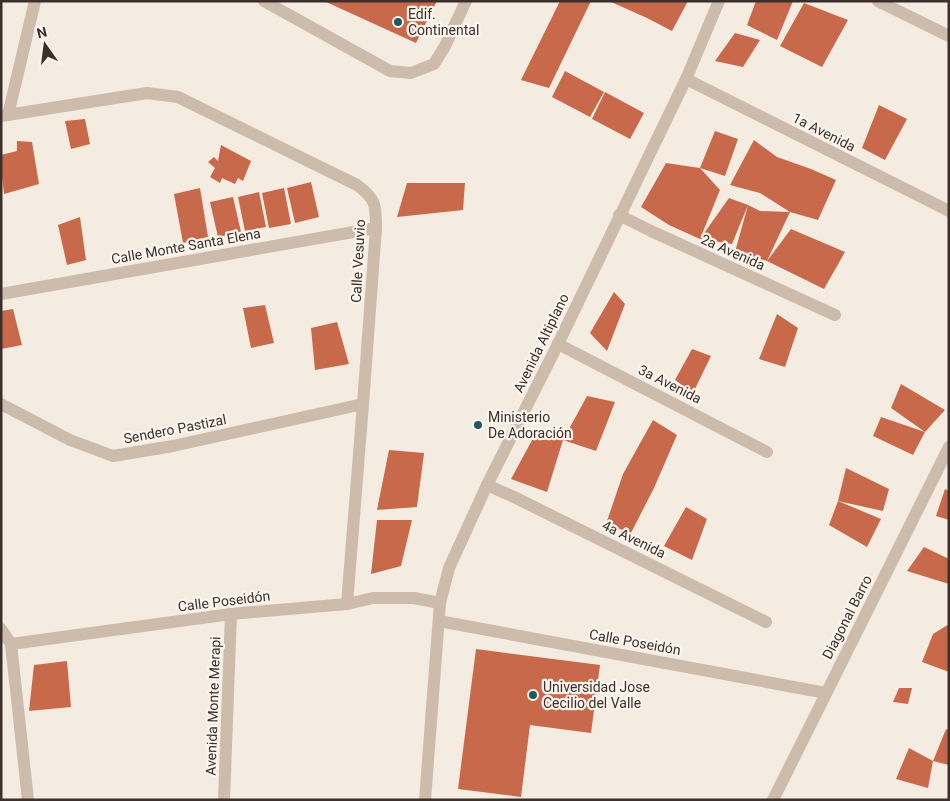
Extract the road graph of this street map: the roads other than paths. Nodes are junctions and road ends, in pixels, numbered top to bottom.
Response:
1 (34, 1) edge
2 (264, 1) edge
3 (466, 1) edge
4 (719, 1) edge
5 (878, 1) edge
6 (892, 4) edge
7 (949, 36) edge
8 (686, 79) junction
9 (4, 115) edge
10 (949, 211) edge
11 (619, 215) junction
12 (376, 228) junction
13 (1, 294) edge
14 (835, 315) dead end
15 (558, 344) junction
16 (1, 404) edge
17 (363, 404) junction
18 (949, 447) edge
19 (767, 452) dead end
20 (487, 485) junction
21 (440, 603) junction
22 (347, 604) junction
23 (231, 614) junction
24 (439, 621) junction
25 (766, 622) dead end
26 (1, 630) edge
27 (11, 644) junction
28 (826, 693) junction
29 (28, 800) edge
30 (224, 800) edge
31 (425, 800) edge
32 (774, 800) edge

1 - 9 street
2 - 3 street
4 - 8 street, Avenida Altiplano
5 - 6 street
6 - 7 street
8 - 10 street, 1a Avenida
8 - 11 street, Avenida Altiplano
9 - 12 street, Calle Vesuvio
11 - 14 street, 2a Avenida
11 - 15 street, Avenida Altiplano
12 - 13 street, Calle Monte Santa Elena
12 - 17 street, Calle Vesuvio
15 - 19 street, 3a Avenida
15 - 20 street, Avenida Altiplano
16 - 17 street, Sendero Pastizal
17 - 22 street, Calle Vesuvio
18 - 28 street, Diagonal Barro
20 - 21 street, Avenida Altiplano
20 - 25 street, 4a Avenida
21 - 22 street, Calle Poseidón
21 - 24 street, Avenida Altiplano
22 - 23 street, Calle Poseidón
23 - 27 street, Calle Poseidón
23 - 30 street, Avenida Monte Merapi
24 - 28 street, Calle Poseidón
24 - 31 street, Avenida Altiplano
26 - 27 street
27 - 29 street
28 - 32 street, Diagonal Barro

